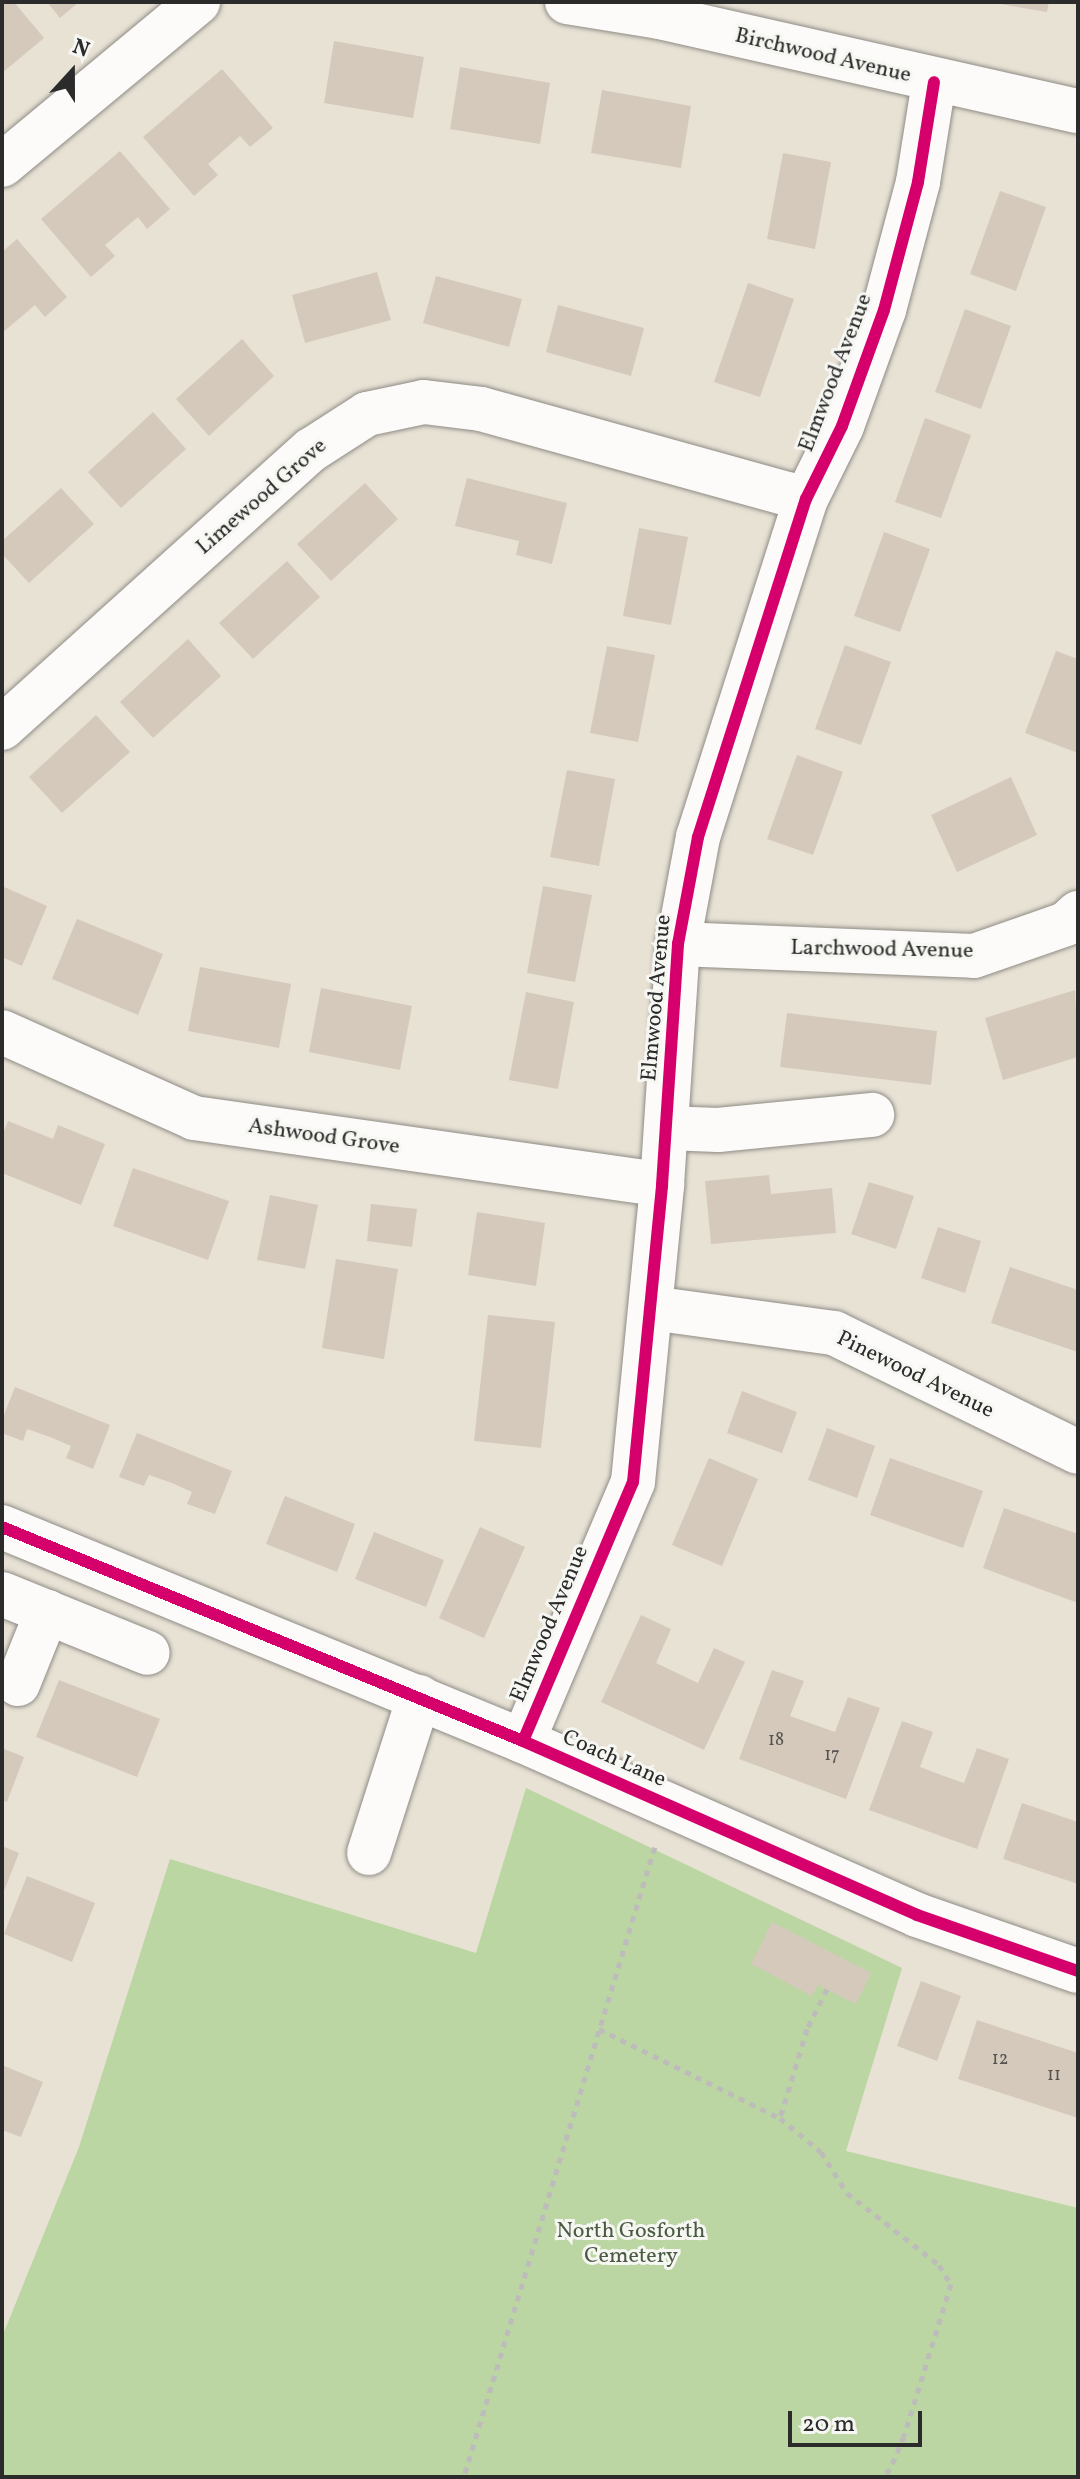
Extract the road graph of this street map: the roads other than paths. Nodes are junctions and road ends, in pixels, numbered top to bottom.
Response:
1 (198, 2) edge
2 (567, 2) edge
3 (934, 82) junction
4 (1078, 111) edge
5 (2, 165) edge
6 (806, 499) junction
7 (2, 728) edge
8 (1078, 913) edge
9 (678, 944) junction
10 (2, 1032) edge
11 (872, 1115) dead end
12 (666, 1128) junction
13 (662, 1185) junction
14 (651, 1308) junction
15 (1078, 1452) edge
16 (2, 1527) edge
17 (2, 1594) edge
18 (47, 1612) junction
19 (148, 1653) dead end
20 (18, 1684) dead end
21 (419, 1697) junction
22 (523, 1741) junction
23 (369, 1853) dead end
24 (1078, 1971) edge

1 - 5 street
2 - 3 street, Birchwood Avenue
3 - 4 street, Birchwood Avenue
3 - 6 street, Elmwood Avenue
6 - 7 street, Limewood Grove
6 - 9 street, Elmwood Avenue
8 - 9 street, Larchwood Avenue
9 - 12 street, Elmwood Avenue
10 - 13 street, Ashwood Grove
11 - 12 street
12 - 13 street, Elmwood Avenue
13 - 14 street, Elmwood Avenue
14 - 15 street, Pinewood Avenue
14 - 22 street, Elmwood Avenue
16 - 21 street, Coach Lane
17 - 18 street
18 - 19 street
18 - 20 street
21 - 22 street, Coach Lane
21 - 23 street
22 - 24 street, Coach Lane

